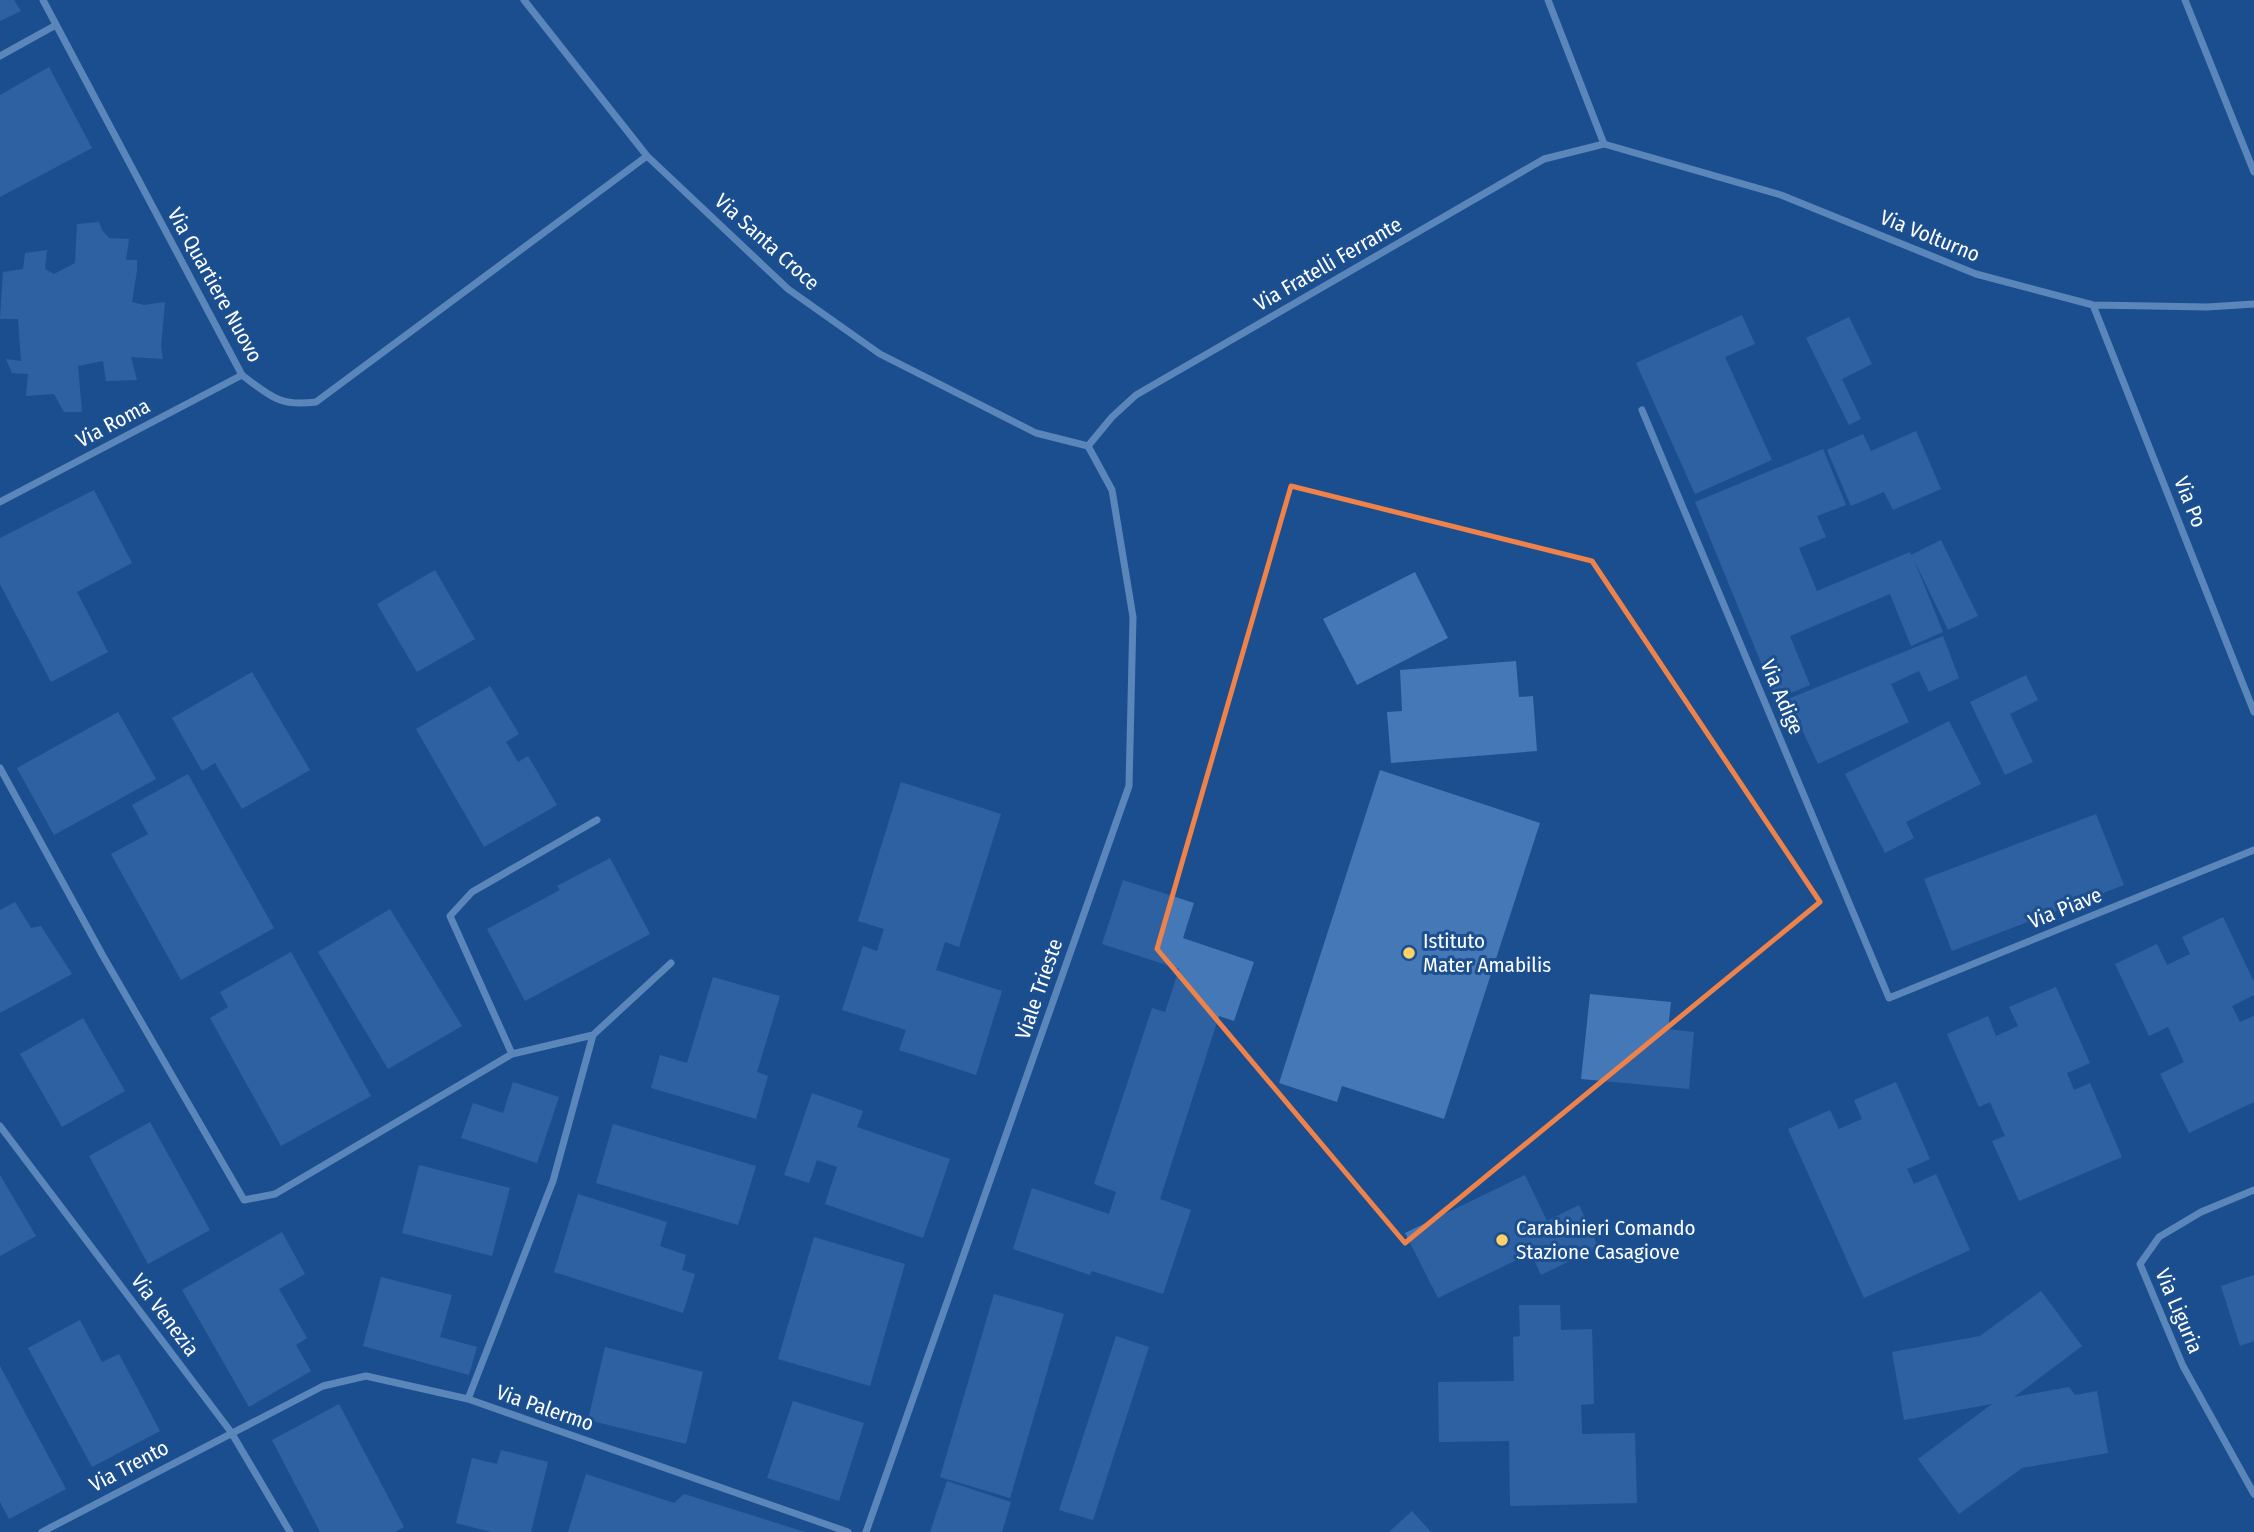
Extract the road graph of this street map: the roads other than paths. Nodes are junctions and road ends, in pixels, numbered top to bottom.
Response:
1 (43, 0) edge
2 (524, 0) edge
3 (1548, 0) edge
4 (2185, 0) edge
5 (56, 25) junction
6 (0, 56) edge
7 (1604, 144) junction
8 (647, 156) junction
9 (2254, 172) edge
10 (2254, 304) edge
11 (2093, 305) junction
12 (242, 375) junction
13 (1642, 410) dead end
14 (1088, 446) junction
15 (0, 502) edge
16 (2254, 712) edge
17 (0, 768) edge
18 (597, 820) dead end
19 (2254, 850) edge
20 (671, 963) dead end
21 (1889, 998) joint
22 (593, 1035) junction
23 (512, 1054) junction
24 (0, 1126) edge
25 (2254, 1190) edge
26 (468, 1399) junction
27 (231, 1432) junction
28 (2254, 1494) edge
29 (43, 1532) edge
30 (290, 1532) edge
31 (848, 1532) edge
32 (866, 1532) edge

1 - 5 street, Via Quartiere Nuovo
2 - 8 street, Via Santa Croce
3 - 7 street
4 - 9 street
5 - 6 street
5 - 12 street, Via Quartiere Nuovo
7 - 11 street, Via Volturno
7 - 14 street, Via Fratelli Ferrante
8 - 12 street, Via Quartiere Nuovo
8 - 14 street, Via Santa Croce
10 - 11 street, Via Volturno
11 - 16 street, Via Po
12 - 15 street, Via Roma
13 - 21 street, Via Adige
14 - 32 street, Viale Trieste
17 - 23 street
18 - 23 street
19 - 21 street, Via Piave
20 - 22 street
22 - 23 street
22 - 26 street
24 - 27 street, Via Venezia
25 - 28 street, Via Liguria
26 - 27 street, Via Palermo
26 - 31 street, Via Palermo
27 - 29 street, Via Trento
27 - 30 street, Via Venezia

